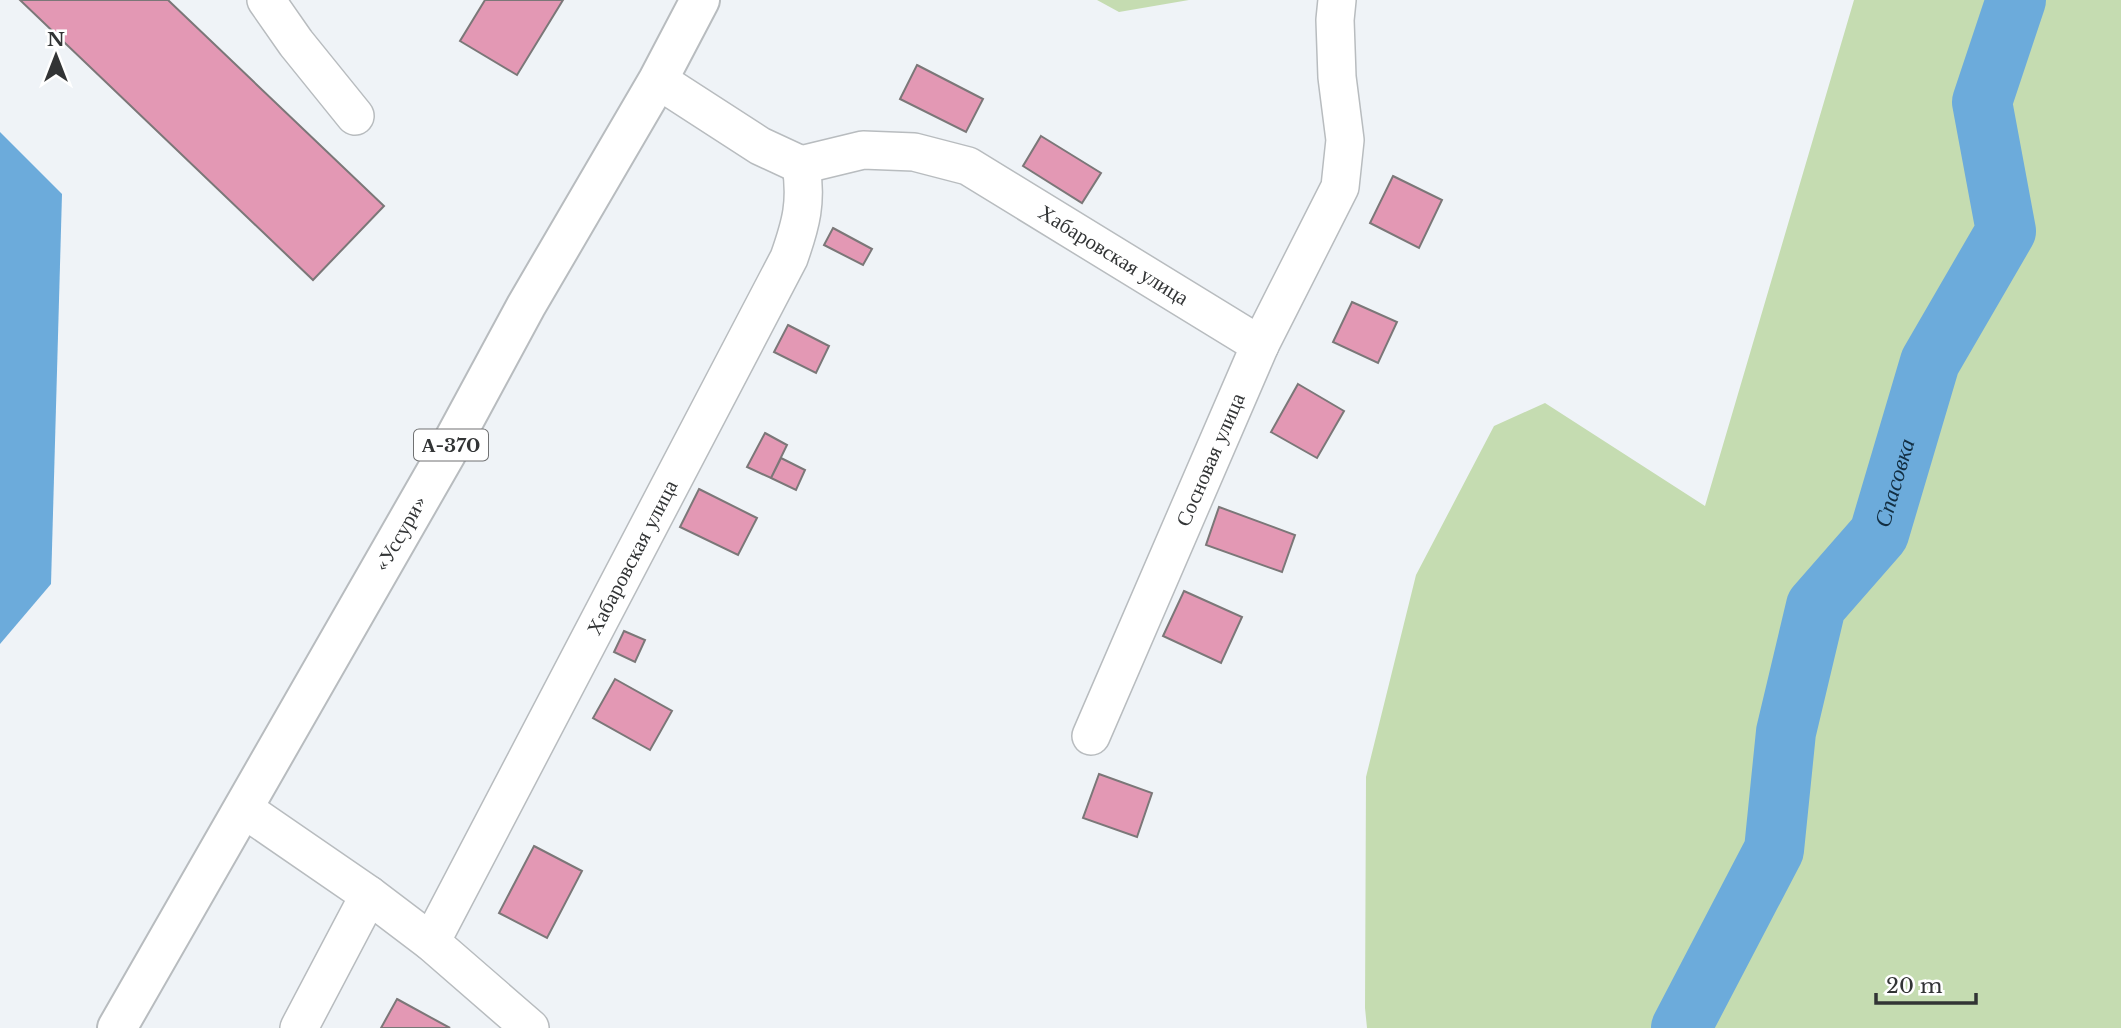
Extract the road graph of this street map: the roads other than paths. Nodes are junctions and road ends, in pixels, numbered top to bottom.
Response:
1 (266, 0) edge
2 (700, 0) edge
3 (1337, 0) edge
4 (658, 80) junction
5 (355, 116) dead end
6 (801, 165) junction
7 (1260, 345) junction
8 (1091, 736) dead end
9 (244, 809) junction
10 (369, 895) junction
11 (431, 942) junction
12 (117, 1028) edge
13 (299, 1028) edge
14 (530, 1028) edge

1 - 5 street
2 - 4 highway, «Уссури» / А-370
3 - 7 street, Сосновая улица
4 - 6 street
4 - 9 highway, «Уссури» / А-370
6 - 7 street, Хабаровская улица
6 - 11 street, Хабаровская улица
7 - 8 street, Сосновая улица
9 - 10 street
9 - 12 highway, «Уссури» / А-370
10 - 11 street
10 - 13 street
11 - 14 street

